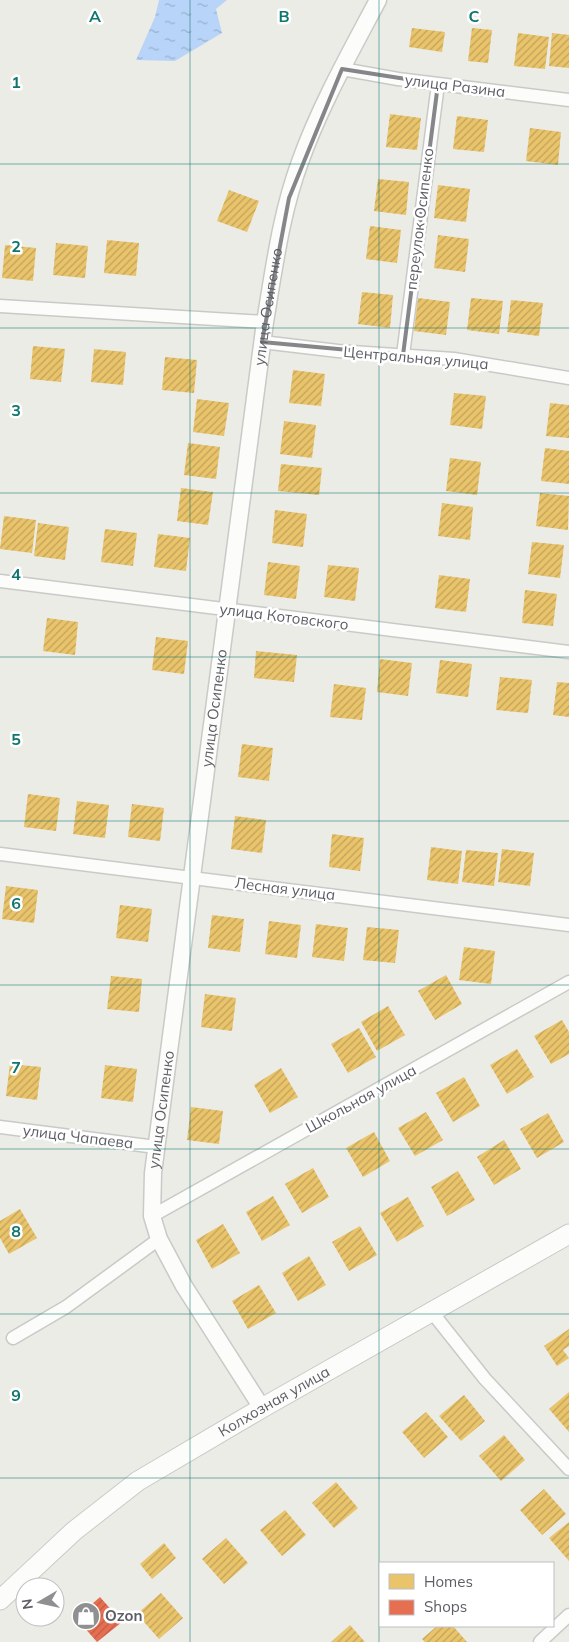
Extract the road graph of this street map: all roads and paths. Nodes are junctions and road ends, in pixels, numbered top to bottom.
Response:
1 (378, 0) edge
2 (342, 69) junction
3 (438, 84) junction
4 (569, 100) edge
5 (0, 306) edge
6 (265, 322) junction
7 (262, 342) junction
8 (403, 355) junction
9 (569, 378) edge
10 (0, 581) edge
11 (226, 610) junction
12 (568, 648) edge
13 (0, 854) edge
14 (192, 877) junction
15 (569, 926) edge
16 (569, 982) edge
17 (0, 1128) edge
18 (156, 1147) junction
19 (152, 1216) junction
20 (569, 1234) edge
21 (158, 1239) junction
22 (431, 1311) junction
23 (13, 1338) dead end
24 (262, 1408) junction
25 (569, 1469) edge
26 (0, 1600) edge
27 (569, 1615) edge
28 (540, 1642) edge

1 - 2 street, улица Осипенко
2 - 3 street, улица Разина
2 - 6 street, улица Осипенко
3 - 4 street, улица Разина
3 - 8 street, переулок Осипенко
5 - 6 street
6 - 7 street, улица Осипенко
7 - 8 street, Центральная улица
7 - 11 street, улица Осипенко
8 - 9 street, Центральная улица
10 - 11 street, улица Котовского
11 - 12 street, улица Котовского
11 - 14 street, улица Осипенко
13 - 14 street, Лесная улица
14 - 15 street, Лесная улица
14 - 18 street, улица Осипенко
16 - 19 street, Школьная улица
17 - 18 street, улица Чапаева
18 - 19 street, улица Осипенко
19 - 21 street, улица Осипенко
20 - 22 main road, Колхозная улица
21 - 23 street
21 - 24 street, улица Осипенко
22 - 24 main road, Колхозная улица
22 - 25 street
24 - 26 main road, Колхозная улица
27 - 28 street

